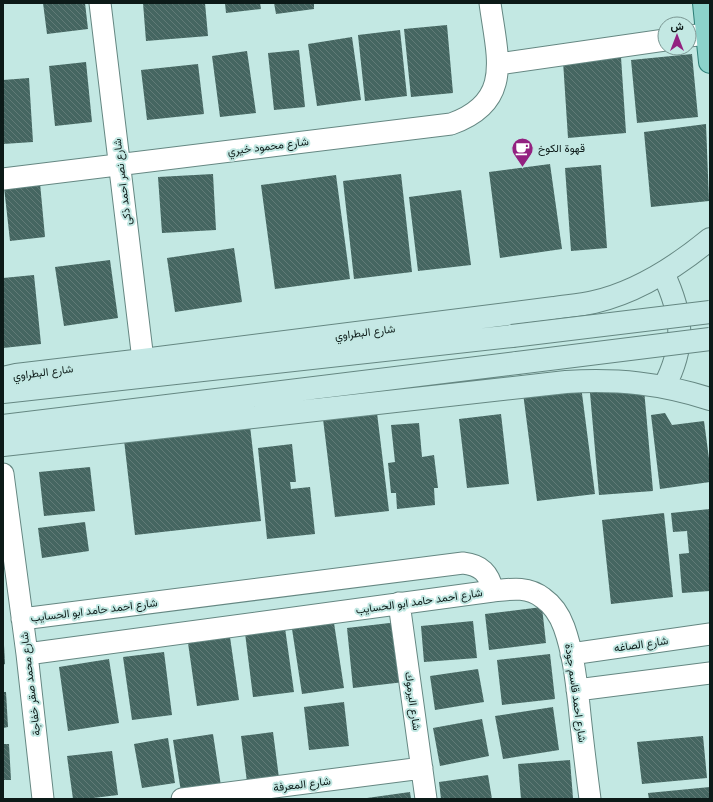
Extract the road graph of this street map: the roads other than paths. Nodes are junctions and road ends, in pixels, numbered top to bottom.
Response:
1 (100, 3) edge
2 (490, 3) edge
3 (494, 3) edge
4 (704, 3) edge
5 (698, 35) edge
6 (657, 41) edge
7 (710, 62) edge
8 (498, 64) junction
9 (120, 164) junction
10 (3, 179) edge
11 (710, 239) edge
12 (663, 273) junction
13 (710, 312) edge
14 (710, 339) edge
15 (143, 360) junction
16 (3, 378) edge
17 (664, 386) junction
18 (3, 392) edge
19 (710, 399) edge
20 (3, 426) edge
21 (3, 445) edge
22 (3, 474) edge
23 (493, 591) junction
24 (399, 603) junction
25 (22, 619) junction
26 (710, 634) edge
27 (27, 654) junction
28 (571, 654) junction
29 (710, 673) edge
30 (577, 690) junction
31 (422, 768) junction
32 (43, 799) edge
33 (182, 799) edge
34 (426, 799) edge
35 (590, 799) edge

1 - 9 street, شارع نصر احمد ذكى
2 - 3 street
2 - 8 street, شارع محمود خيري
4 - 5 main road
5 - 7 main road
6 - 8 street
8 - 9 street, شارع محمود خيري
9 - 10 street, شارع محمود خيري
9 - 15 street, شارع نصر احمد ذكى
11 - 12 street, شارع البطراوي
12 - 15 street, شارع البطراوي
12 - 17 street
13 - 18 street, bridge
14 - 20 street, bridge
15 - 16 street, شارع البطراوي
17 - 19 street
17 - 21 street
22 - 25 street, شارع محمد صقر خفاجة
23 - 24 street, شارع احمد حامد ابو الحسايب
23 - 25 street, شارع احمد حامد ابو الحسايب
23 - 28 street, شارع احمد قاسم جودة
24 - 27 street, شارع احمد حامد ابو الحسايب
24 - 31 street, شارع اليرموك
25 - 27 street, شارع محمد صقر خفاجة
26 - 28 street, شارع الصاغه
27 - 32 street, شارع محمد صقر خفاجة
28 - 30 street, شارع احمد قاسم جودة
29 - 30 street
30 - 35 street, شارع احمد قاسم جودة
31 - 33 street, شارع المعرفة
31 - 34 street, شارع اليرموك

